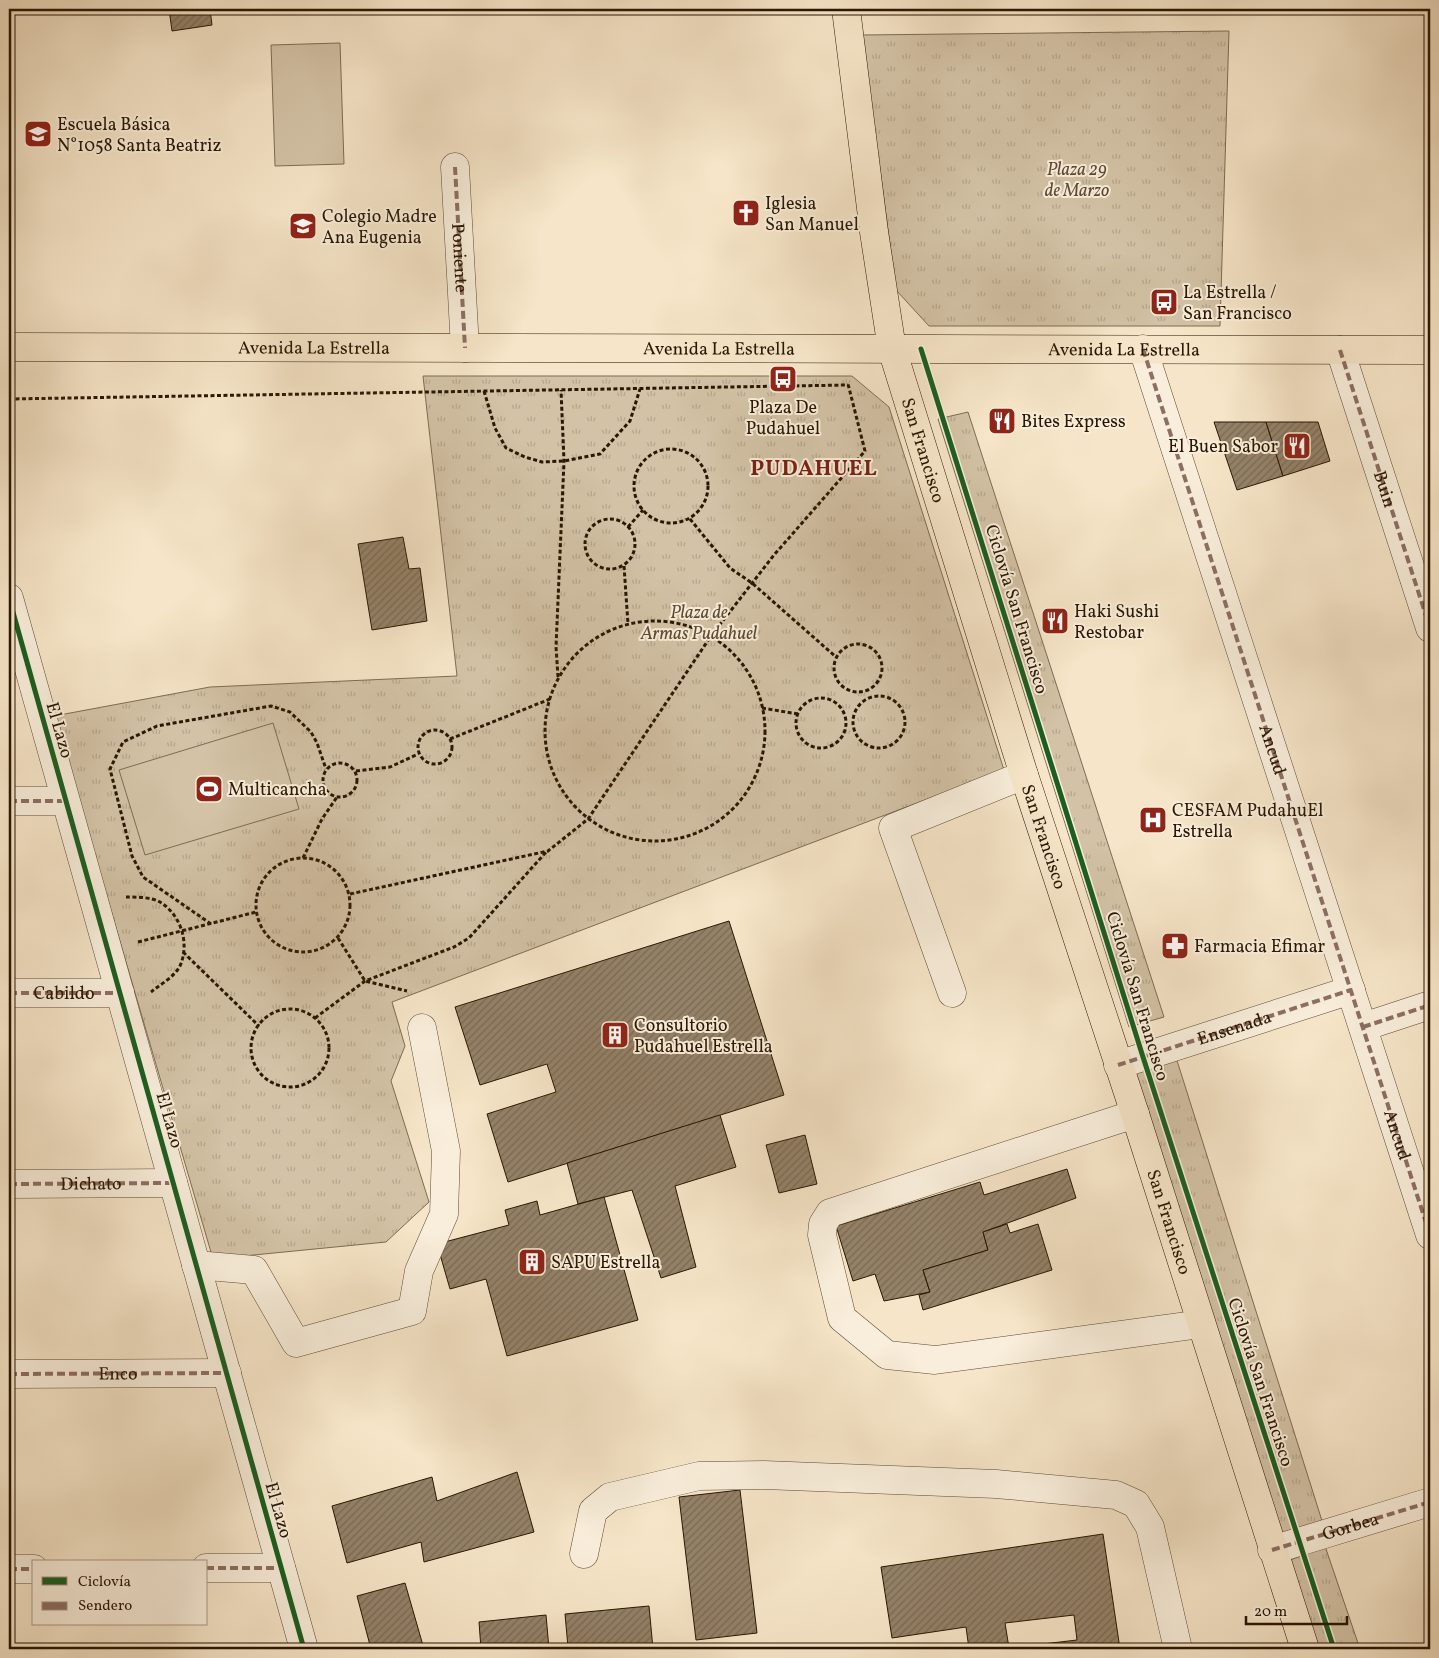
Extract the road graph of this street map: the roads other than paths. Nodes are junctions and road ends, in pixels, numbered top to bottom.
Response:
1 (846, 9) edge
2 (455, 167) dead end
3 (9, 347) edge
4 (465, 348) junction
5 (892, 349) junction
6 (1143, 349) junction
7 (1340, 350) junction
8 (1430, 350) edge
9 (9, 598) edge
10 (1430, 628) edge
11 (1024, 775) junction
12 (9, 801) edge
13 (66, 801) junction
14 (1351, 990) junction
15 (9, 993) edge
16 (952, 993) dead end
17 (122, 1002) junction
18 (1430, 1006) edge
19 (1363, 1027) junction
20 (422, 1028) dead end
21 (1118, 1065) junction
22 (1135, 1114) junction
23 (173, 1183) junction
24 (9, 1184) edge
25 (1430, 1235) edge
26 (196, 1265) junction
27 (1201, 1324) junction
28 (227, 1373) junction
29 (9, 1374) edge
30 (1430, 1502) edge
31 (1272, 1550) junction
32 (584, 1554) dead end
33 (208, 1568) edge
34 (282, 1568) junction
35 (9, 1569) edge
36 (32, 1569) edge
37 (304, 1649) edge
38 (1178, 1649) edge
39 (1305, 1649) edge

1 - 5 main road, San Francisco
2 - 4 street, Poniente
3 - 4 main road, Avenida La Estrella
4 - 5 main road, Avenida La Estrella
5 - 6 main road, Avenida La Estrella
5 - 11 main road, San Francisco
6 - 7 main road, Avenida La Estrella
6 - 14 street, Ancud
7 - 8 main road, Avenida La Estrella
7 - 10 street, Buin
9 - 13 street, El Lazo
11 - 16 street
11 - 21 main road, San Francisco
12 - 13 street
13 - 17 street, El Lazo
14 - 19 street, Ancud
14 - 21 street, Ensenada
15 - 17 street, Cabildo
17 - 23 street, El Lazo
18 - 19 street
19 - 25 street, Ancud
20 - 26 street
21 - 22 main road, San Francisco
22 - 27 main road, San Francisco
22 - 27 street
23 - 24 street, Dichato
23 - 26 street, El Lazo
26 - 28 street, El Lazo
27 - 31 main road, San Francisco
28 - 29 street, Enco
28 - 34 street, El Lazo
30 - 31 street, Gorbea
31 - 39 main road, San Francisco
32 - 38 street
33 - 34 street
34 - 37 street, El Lazo
35 - 36 street

